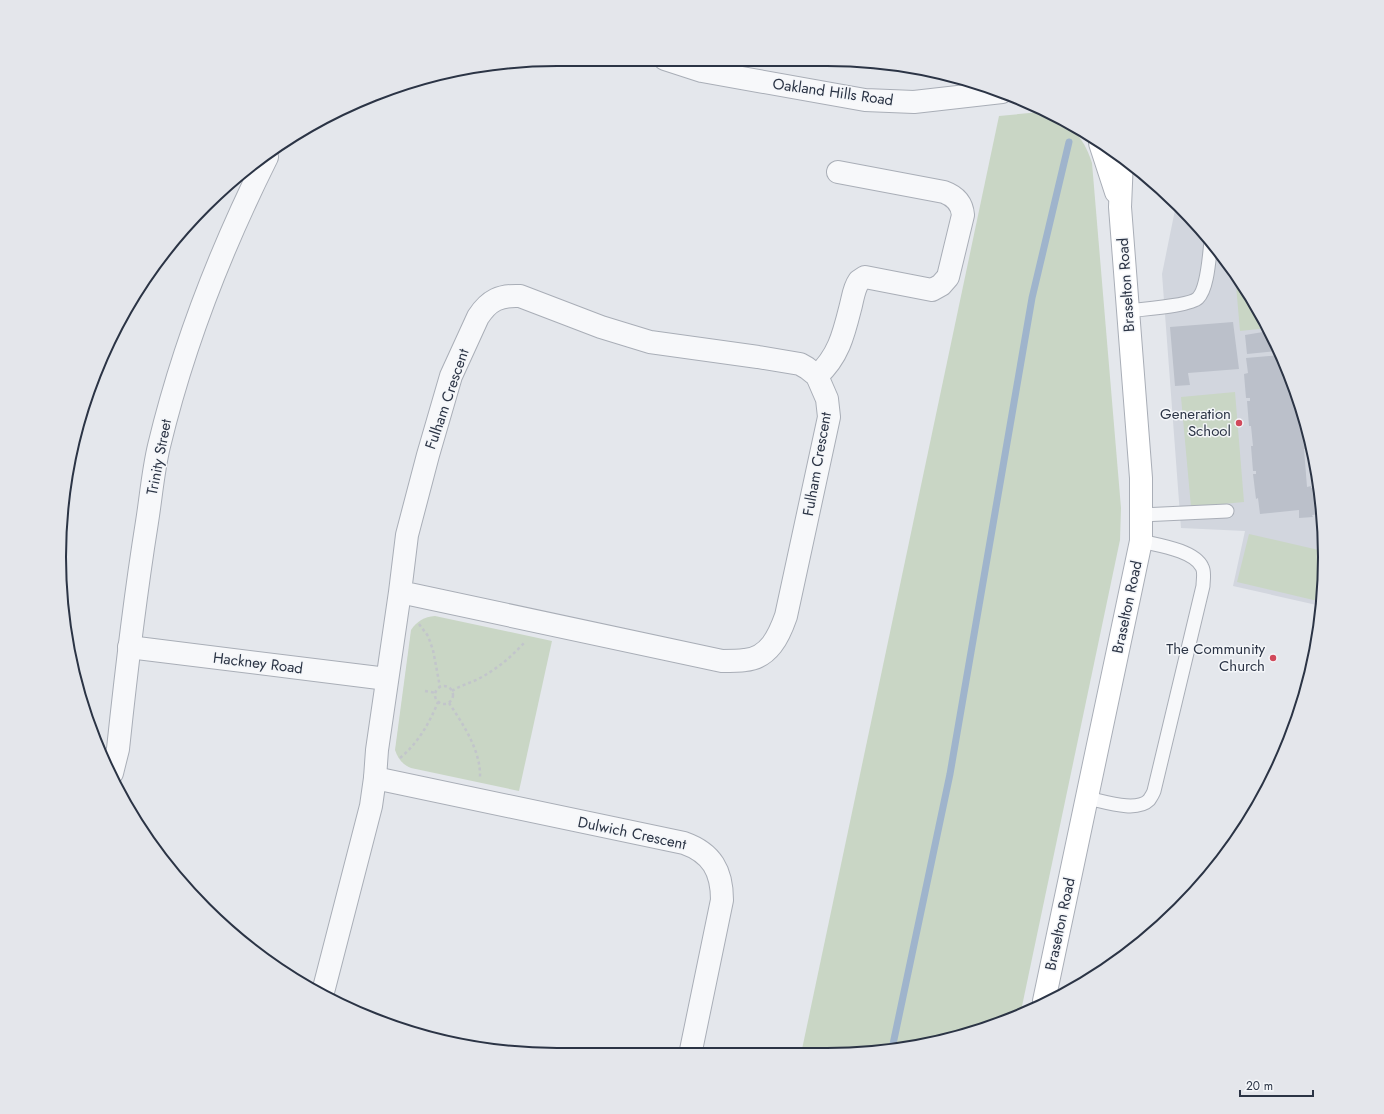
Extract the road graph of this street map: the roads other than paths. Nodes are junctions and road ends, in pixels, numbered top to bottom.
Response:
1 (687, 66) edge
2 (989, 93) edge
3 (1102, 151) edge
4 (264, 163) edge
5 (1122, 164) edge
6 (838, 172) dead end
7 (1120, 206) junction
8 (1210, 249) edge
9 (1128, 311) junction
10 (818, 376) junction
11 (1227, 511) dead end
12 (1141, 515) junction
13 (1141, 541) junction
14 (400, 594) junction
15 (129, 647) junction
16 (387, 679) junction
17 (114, 767) edge
18 (376, 778) junction
19 (1087, 798) junction
20 (324, 989) edge
21 (1045, 996) edge
22 (691, 1048) edge

1 - 2 street, Oakland Hills Road
3 - 7 street, Braselton Road
4 - 15 street, Trinity Street
5 - 7 street, Braselton Road
6 - 10 street
7 - 9 street, Braselton Road
8 - 9 lane
9 - 12 street, Braselton Road
10 - 14 street, Fulham Crescent
10 - 14 street, Fulham Crescent
11 - 12 lane
12 - 13 street, Braselton Road
13 - 19 street, Braselton Road
13 - 19 lane
14 - 16 street, Fulham Crescent
15 - 16 street, Hackney Road
15 - 17 street, Trinity Street
16 - 18 street
18 - 20 street
18 - 22 street, Dulwich Crescent
19 - 21 street, Braselton Road

